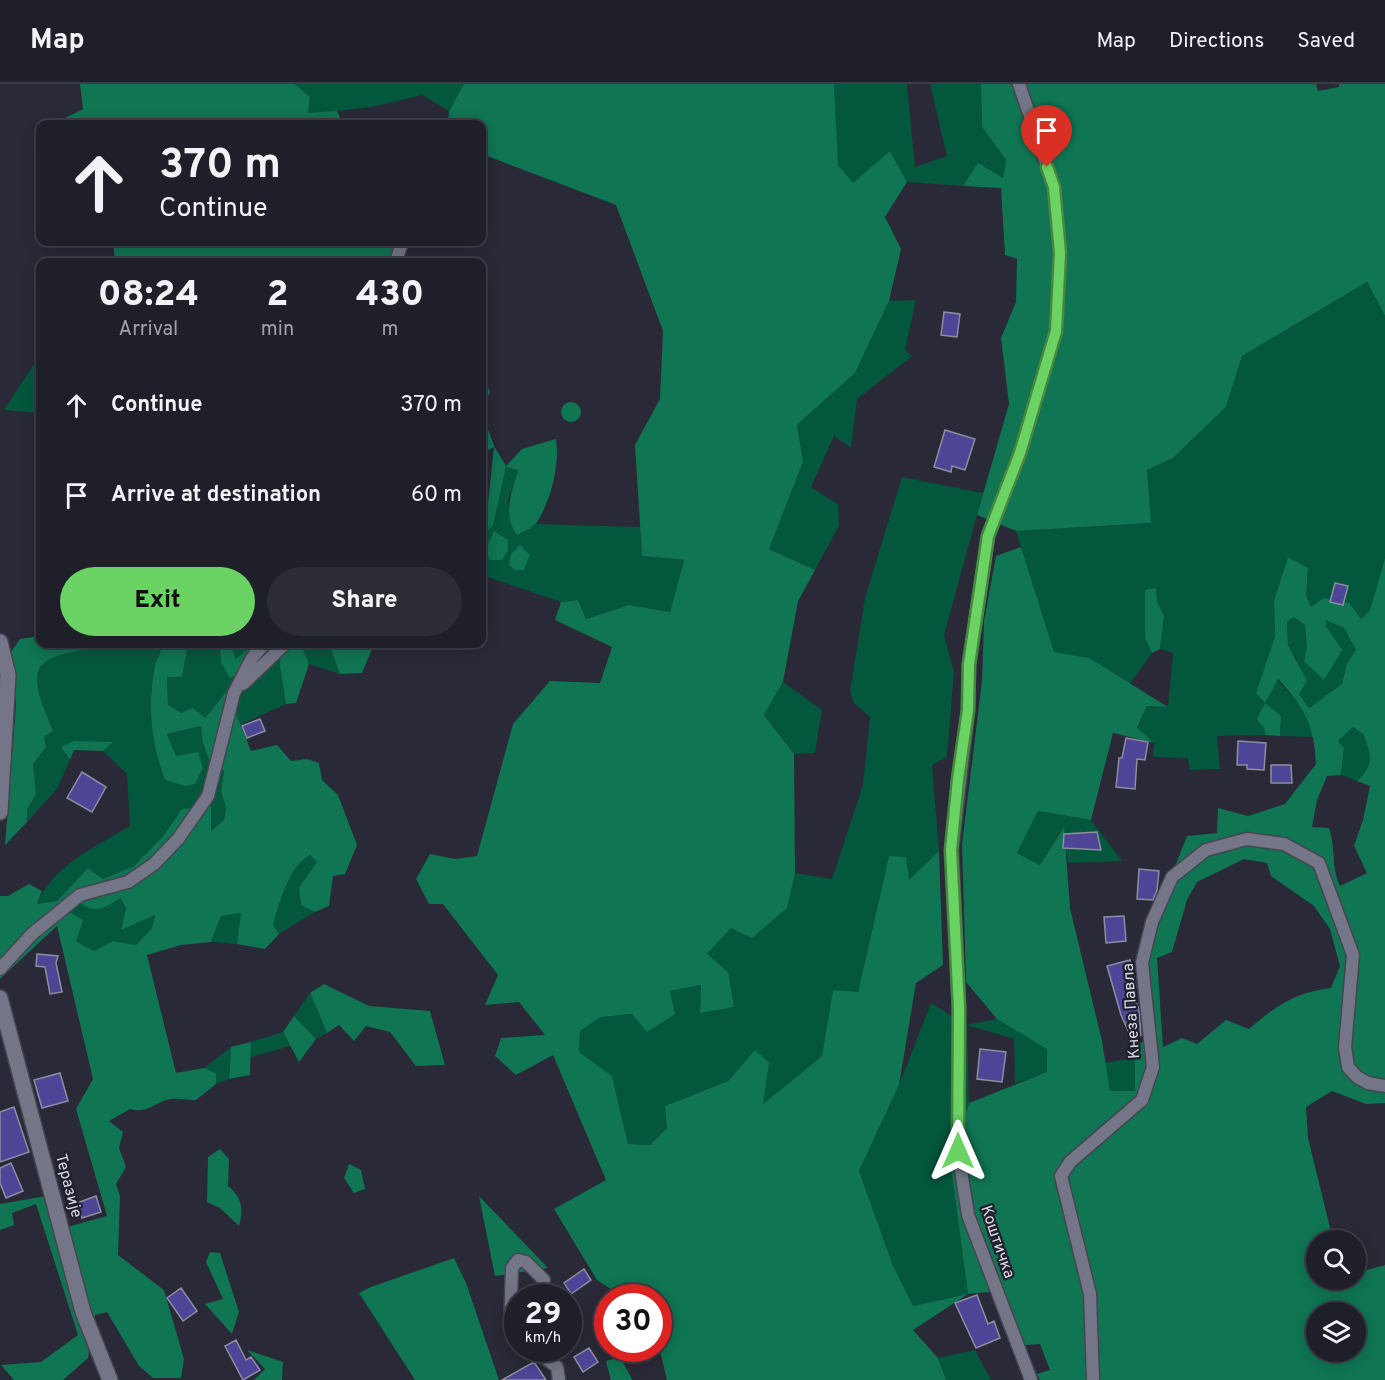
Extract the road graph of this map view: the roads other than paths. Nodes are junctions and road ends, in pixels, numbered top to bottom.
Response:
1 (1019, 84) edge
2 (0, 642) edge
3 (261, 648) edge
4 (281, 648) edge
5 (234, 693) junction
6 (0, 812) edge
7 (0, 969) edge
8 (0, 998) edge
9 (1385, 1086) edge
10 (544, 1280) dead end
11 (511, 1284) edge
12 (550, 1362) edge
13 (110, 1380) edge
14 (559, 1380) edge
15 (1031, 1380) edge
16 (1093, 1380) edge

1 - 15 street, Коштичка
2 - 6 street
3 - 5 street
4 - 5 street
5 - 7 street
8 - 13 street, Теразије
9 - 16 street, Кнеза Павла
10 - 11 street
12 - 14 street

